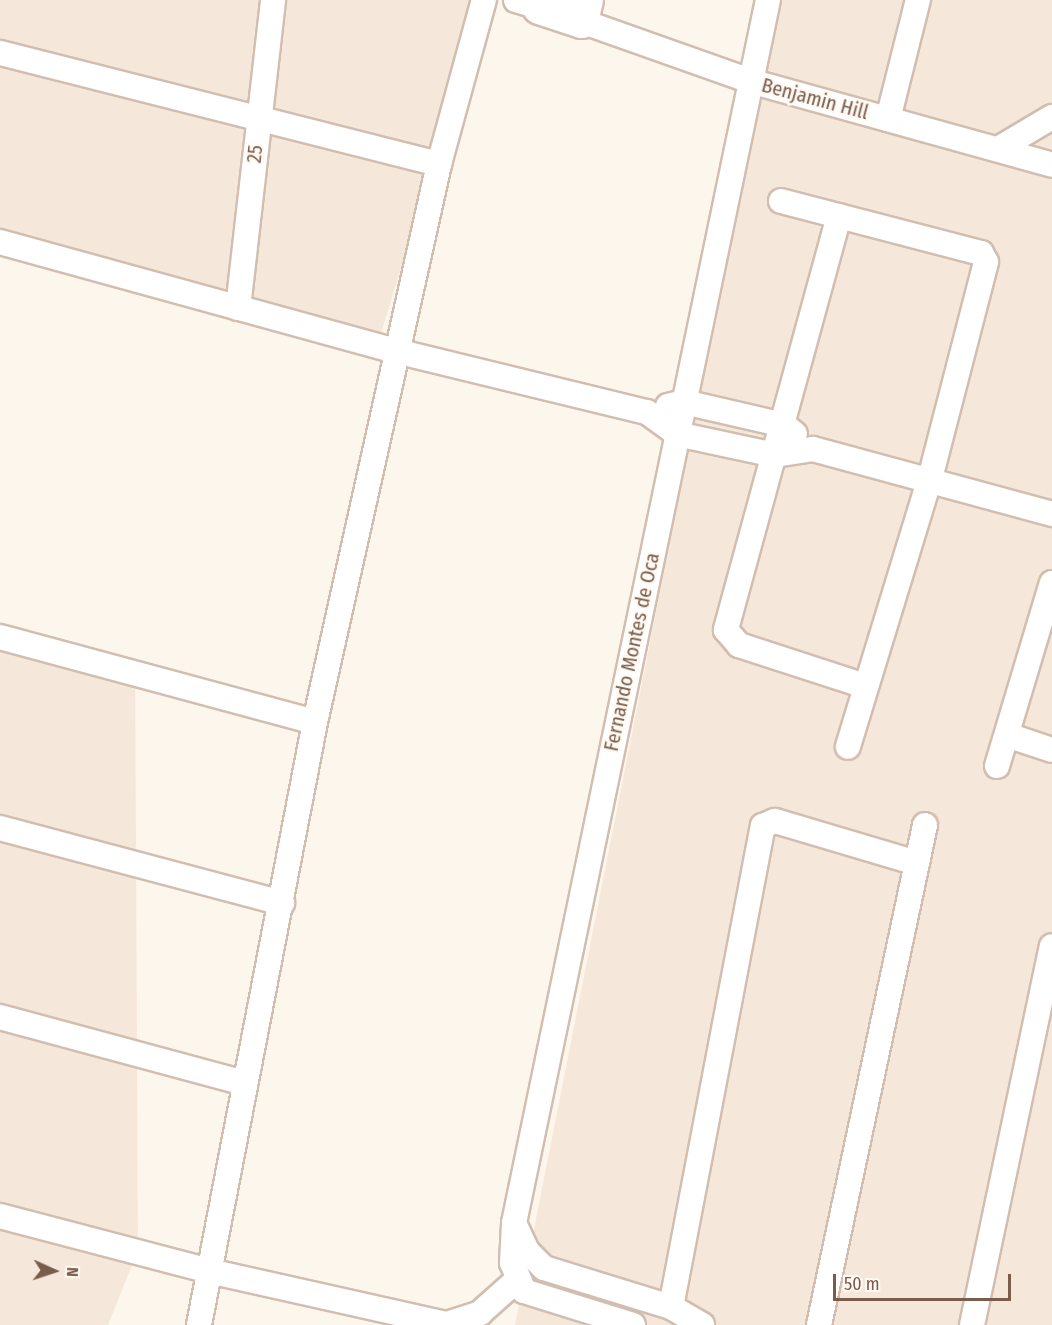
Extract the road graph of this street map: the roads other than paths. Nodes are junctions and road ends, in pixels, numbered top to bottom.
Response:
1 (273, 0) edge
2 (484, 0) edge
3 (768, 0) edge
4 (918, 0) edge
5 (532, 2) edge
6 (583, 10) edge
7 (0, 53) edge
8 (750, 81) junction
9 (259, 117) junction
10 (1052, 117) edge
11 (888, 118) junction
12 (998, 149) junction
13 (439, 164) junction
14 (1052, 165) edge
15 (781, 201) dead end
16 (839, 216) junction
17 (0, 242) edge
18 (238, 309) junction
19 (396, 351) junction
20 (684, 402) junction
21 (647, 412) junction
22 (784, 425) junction
23 (677, 434) junction
24 (813, 449) junction
25 (776, 455) junction
26 (930, 478) junction
27 (1052, 514) edge
28 (1052, 583) edge
29 (0, 637) edge
30 (865, 686) junction
31 (315, 722) junction
32 (1007, 735) junction
33 (848, 747) dead end
34 (1052, 750) edge
35 (997, 766) dead end
36 (925, 825) dead end
37 (0, 828) edge
38 (917, 863) junction
39 (282, 903) junction
40 (1052, 946) edge
41 (0, 1017) edge
42 (245, 1083) junction
43 (0, 1216) edge
44 (514, 1223) junction
45 (209, 1271) junction
46 (517, 1280) junction
47 (671, 1307) junction
48 (624, 1324) edge
49 (199, 1325) edge
50 (702, 1325) edge
51 (819, 1325) edge
52 (972, 1325) edge

1 - 9 street, 25
2 - 13 street
3 - 8 street, Fernando Montes de Oca
4 - 11 street
5 - 6 street
6 - 8 street, Benjamin Hill
7 - 9 street
8 - 11 street, Benjamin Hill
8 - 20 street, Fernando Montes de Oca
9 - 13 street
9 - 18 street, 25
10 - 12 street
11 - 12 street, Benjamin Hill
12 - 14 street, Benjamin Hill
13 - 19 street
15 - 16 street
16 - 22 street
16 - 26 street
17 - 18 street
18 - 19 street
19 - 21 street
19 - 31 street
20 - 21 street
20 - 22 street
20 - 23 street, Fernando Montes de Oca
21 - 23 street
22 - 24 street
22 - 25 street
23 - 25 street
23 - 44 street, Fernando Montes de Oca
24 - 25 street
24 - 26 street
25 - 30 street
26 - 27 street
26 - 30 street
28 - 32 street
29 - 31 street
30 - 33 street
31 - 39 street
32 - 34 street
32 - 35 street
36 - 38 street
37 - 39 street
38 - 47 street
38 - 51 street
39 - 42 street
40 - 52 street
41 - 42 street
42 - 45 street
43 - 45 street
44 - 46 street, Fernando Montes de Oca
44 - 47 street
45 - 46 street
45 - 49 street
46 - 48 street
47 - 50 street

